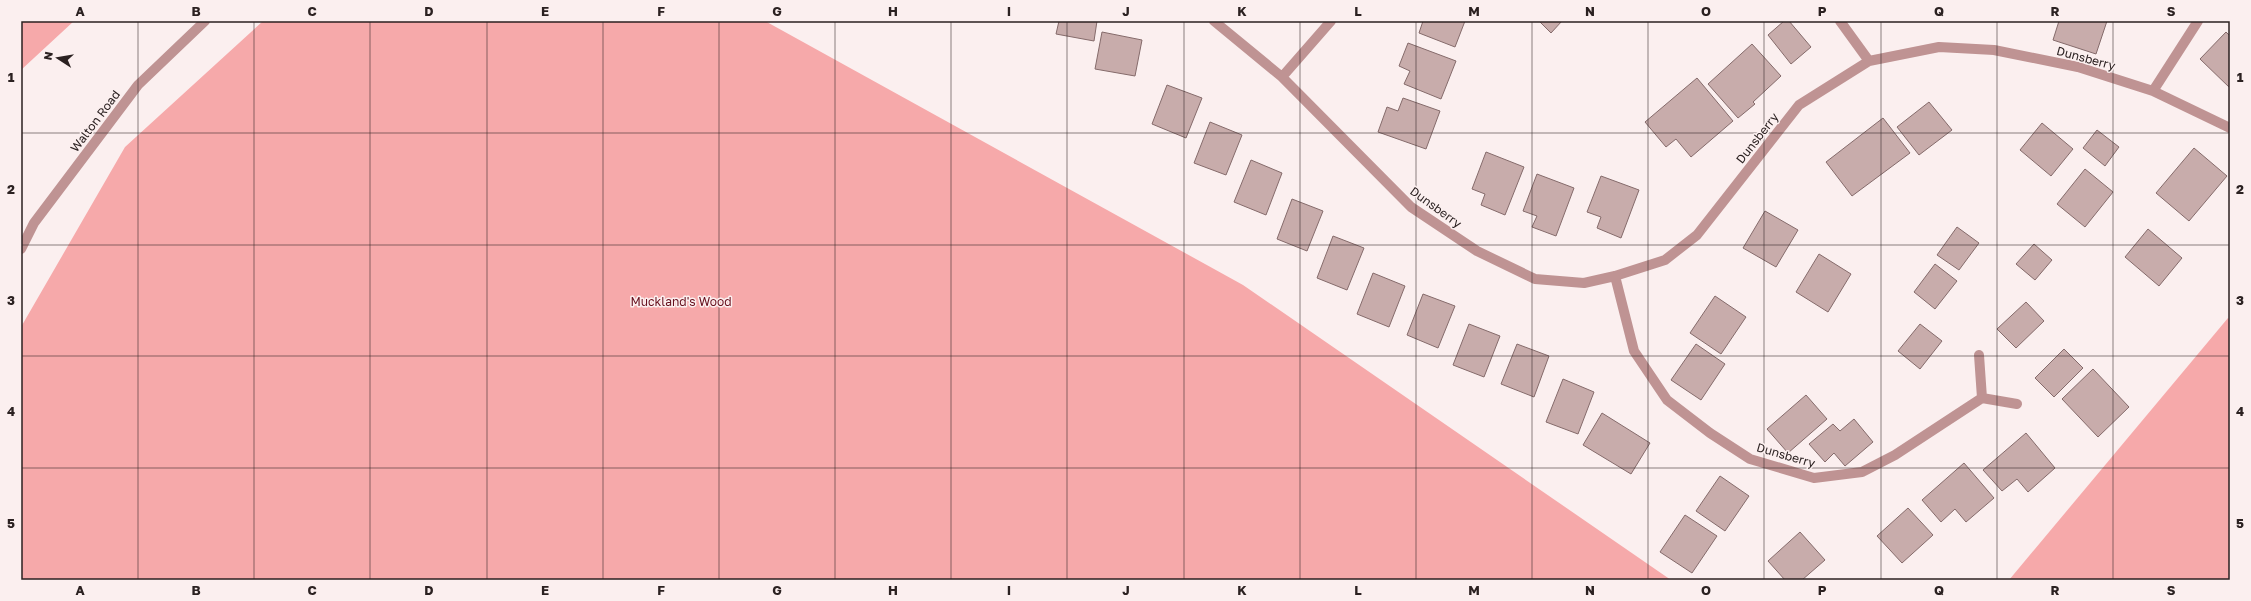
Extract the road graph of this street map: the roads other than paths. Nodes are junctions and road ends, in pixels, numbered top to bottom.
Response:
1 (205, 21) edge
2 (1214, 21) edge
3 (1331, 21) edge
4 (1840, 21) edge
5 (2198, 21) edge
6 (1869, 61) junction
7 (1282, 77) junction
8 (2153, 91) junction
9 (2230, 128) edge
10 (21, 249) edge
11 (1615, 276) junction
12 (1979, 355) dead end
13 (1982, 398) junction
14 (2017, 404) dead end

1 - 10 street, Walton Road
2 - 7 street, Dunsberry
3 - 7 street
4 - 6 street
5 - 8 street
6 - 8 street, Dunsberry
6 - 11 street, Dunsberry
7 - 11 street, Dunsberry
8 - 9 street, Dunsberry
11 - 13 street, Dunsberry
12 - 13 street
13 - 14 street

